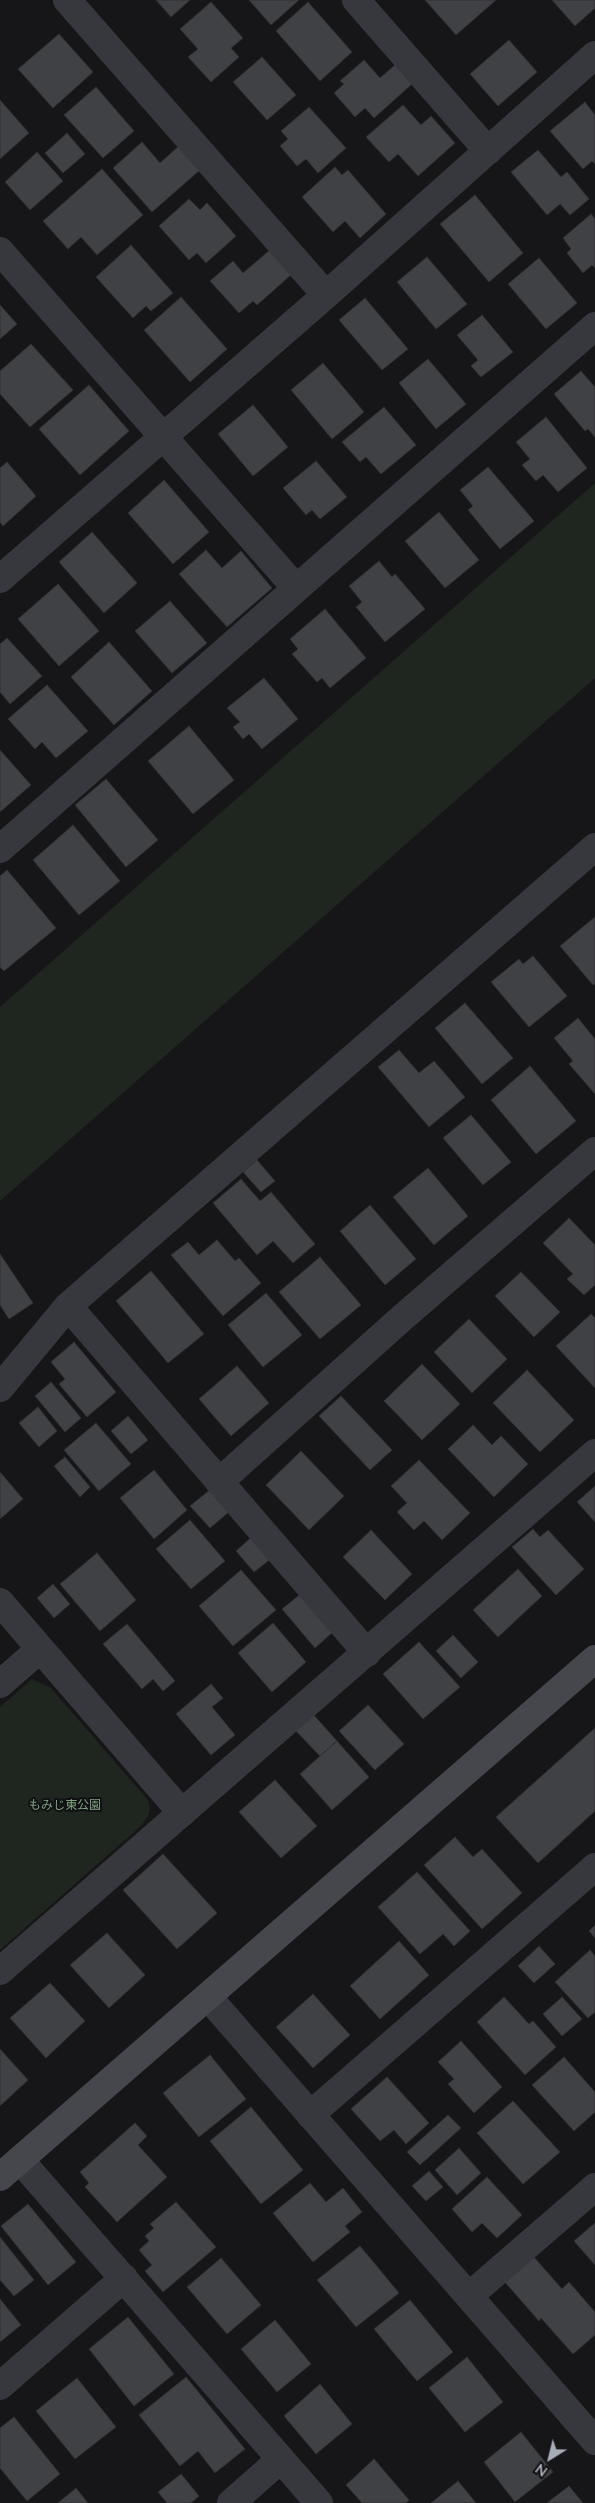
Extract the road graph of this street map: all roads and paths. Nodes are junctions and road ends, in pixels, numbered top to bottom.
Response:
1 (67, 0) edge
2 (356, 0) edge
3 (595, 55) edge
4 (488, 151) junction
5 (0, 251) edge
6 (326, 296) junction
7 (595, 326) edge
8 (165, 436) junction
9 (0, 579) edge
10 (296, 588) junction
11 (595, 847) edge
12 (0, 849) edge
13 (595, 1151) edge
14 (68, 1306) junction
15 (0, 1388) edge
16 (595, 1453) edge
17 (219, 1482) junction
18 (0, 1602) edge
19 (40, 1649) junction
20 (367, 1653) junction
21 (595, 1659) edge
22 (0, 1684) edge
23 (182, 1813) junction
24 (595, 1867) edge
25 (0, 1971) edge
26 (208, 1997) junction
27 (310, 2115) junction
28 (10, 2168) edge
29 (595, 2187) edge
30 (124, 2278) junction
31 (469, 2296) junction
32 (0, 2386) edge
33 (595, 2441) edge
34 (281, 2460) junction
35 (231, 2503) edge
36 (319, 2503) edge

1 - 6 street
2 - 4 street
3 - 4 street
4 - 6 street
5 - 8 street
6 - 8 street
7 - 10 street
8 - 9 street
8 - 10 street
10 - 12 street
11 - 14 street
13 - 17 street
14 - 15 street
14 - 17 street
16 - 20 street
17 - 20 street
18 - 19 street
19 - 22 street
19 - 23 street
20 - 23 street
21 - 26 street
23 - 25 street
24 - 27 street
26 - 27 street
26 - 28 street
27 - 31 street
28 - 30 street
29 - 31 street
30 - 32 street
30 - 34 street
31 - 33 street
34 - 35 street
34 - 36 street

